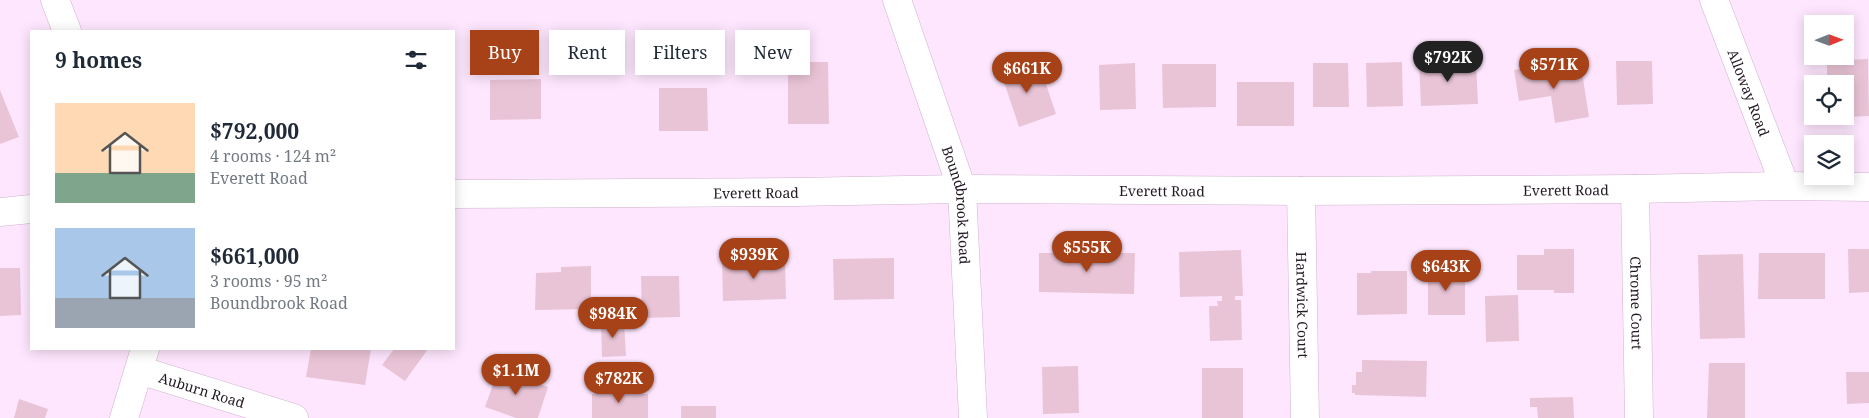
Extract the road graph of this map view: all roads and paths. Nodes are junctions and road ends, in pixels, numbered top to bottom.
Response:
1 (55, 0) edge
2 (897, 0) edge
3 (1714, 0) edge
4 (67, 30) edge
5 (1785, 186) junction
6 (1869, 186) edge
7 (962, 189) junction
8 (1635, 189) junction
9 (1301, 191) junction
10 (455, 194) edge
11 (30, 210) edge
12 (0, 212) edge
13 (142, 359) edge
14 (124, 418) edge
15 (294, 418) edge
16 (973, 418) edge
17 (1305, 418) edge
18 (1639, 418) edge

1 - 4 street
2 - 7 street, Boundbrook Road
3 - 5 street, Alloway Road
5 - 6 street, Everett Road
5 - 8 street, Everett Road
7 - 9 street, Everett Road
7 - 10 street, Everett Road
7 - 16 street, Boundbrook Road
8 - 9 street, Everett Road
8 - 18 street, Chrome Court
9 - 17 street, Hardwick Court
11 - 12 street
13 - 14 street
13 - 15 street, Auburn Road

